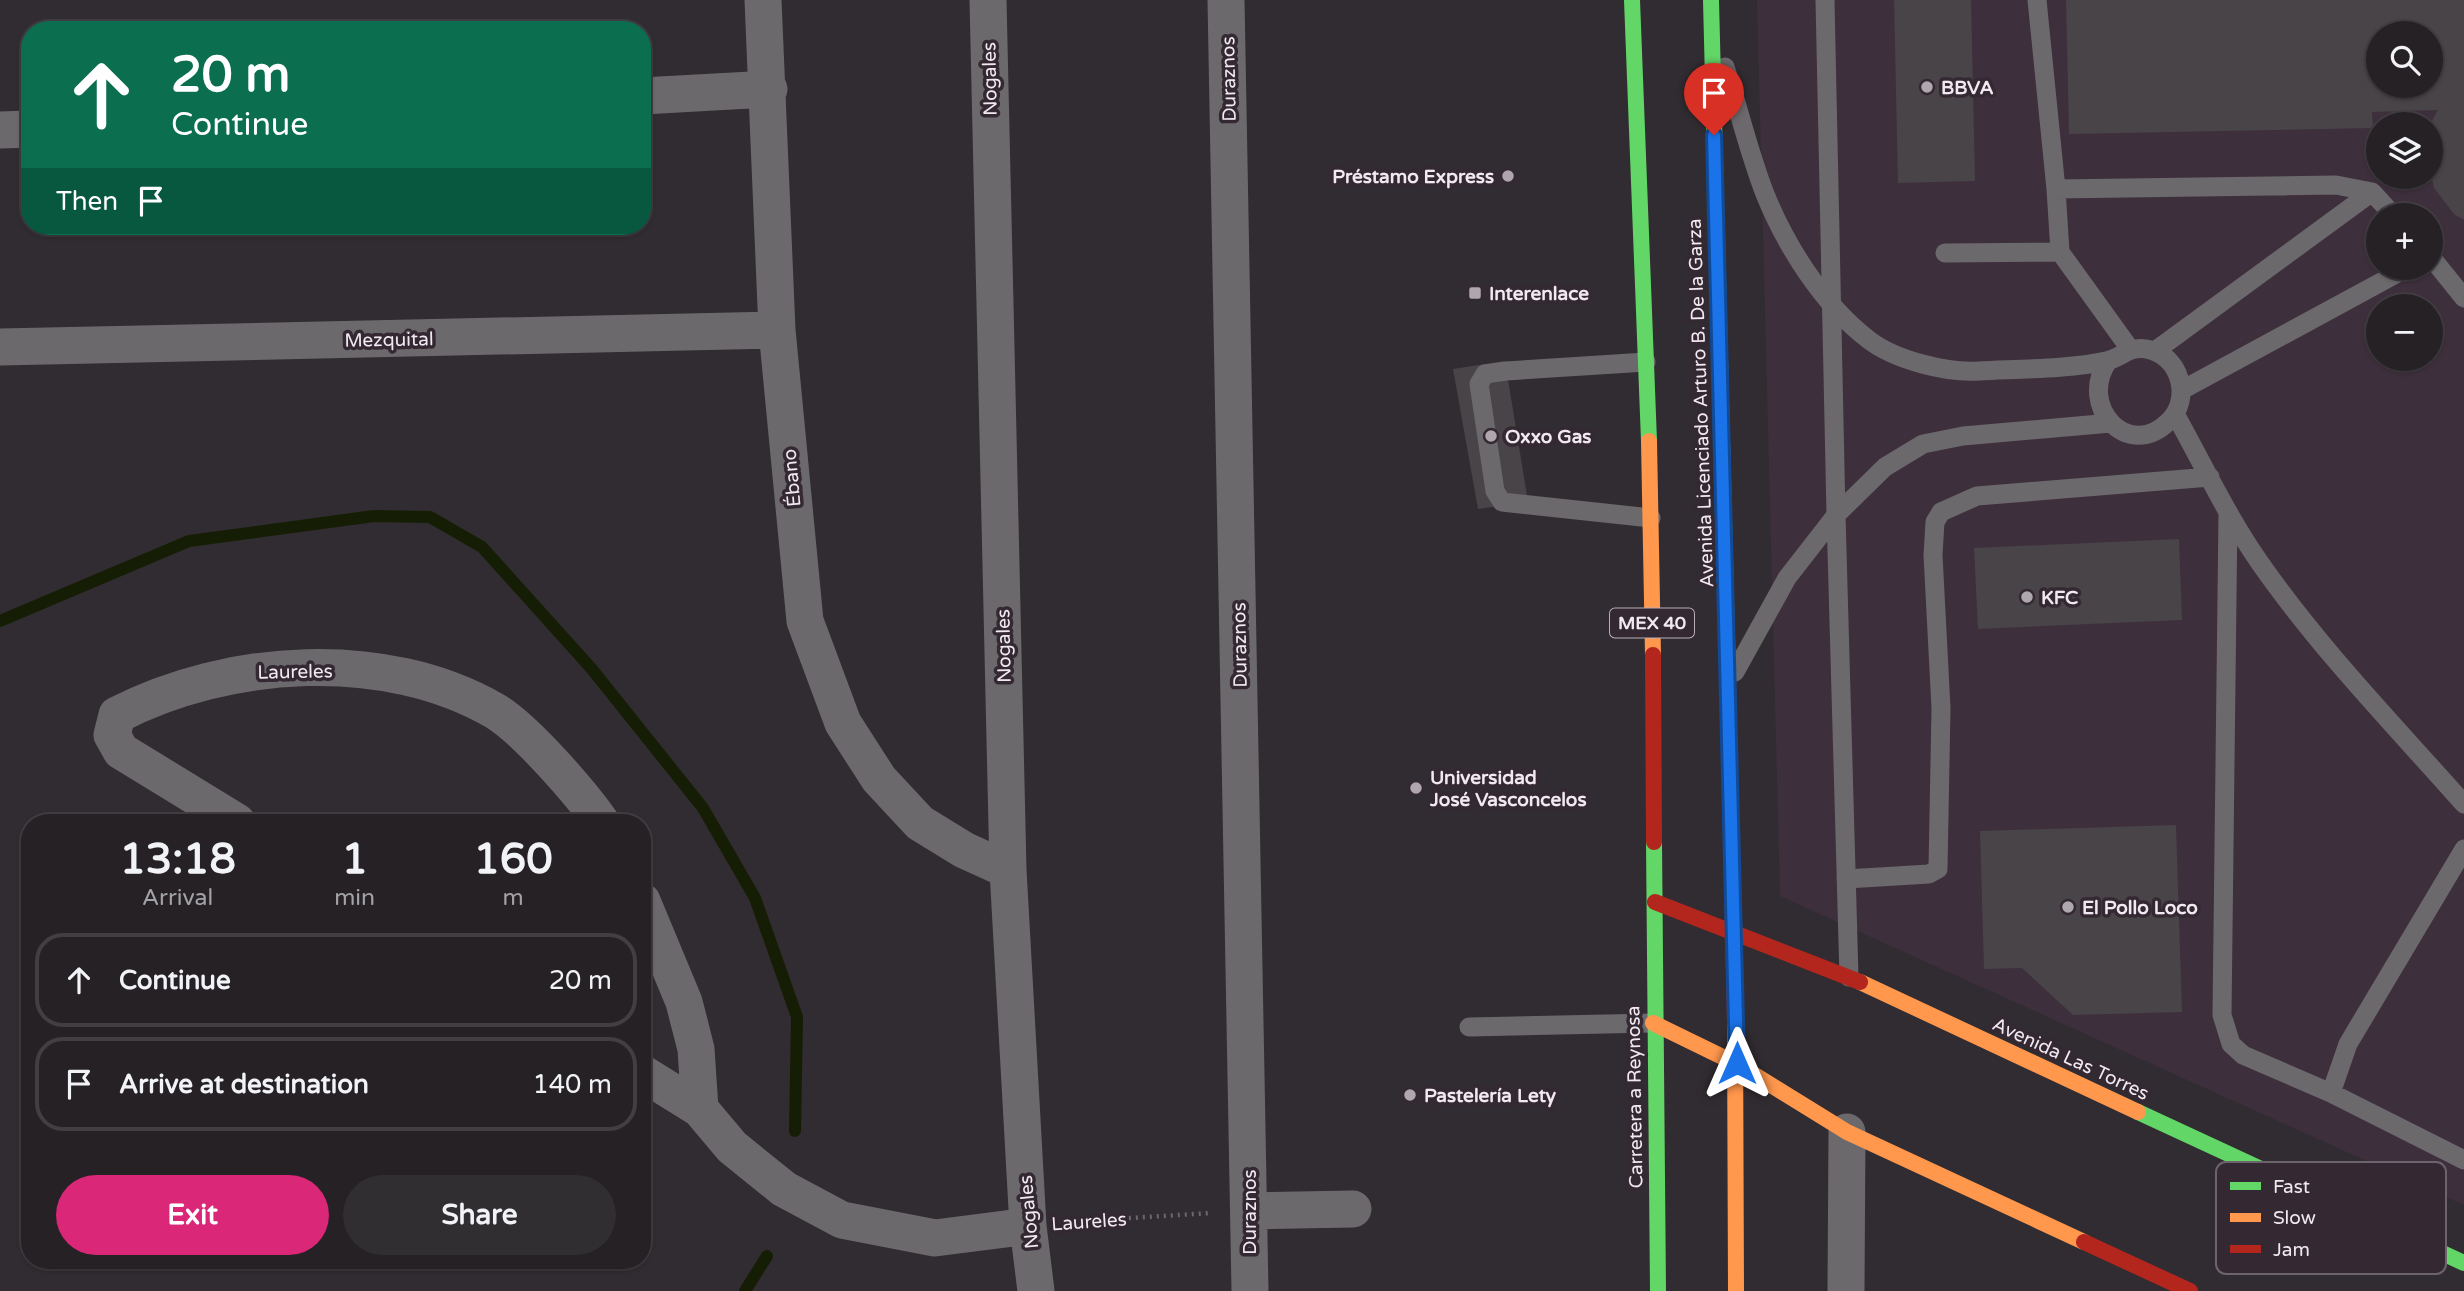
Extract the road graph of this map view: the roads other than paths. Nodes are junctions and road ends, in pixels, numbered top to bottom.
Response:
1 (763, 0) edge
2 (988, 0) edge
3 (1226, 0) edge
4 (1632, 0) edge
5 (1711, 0) edge
6 (1825, 0) edge
7 (2037, 0) edge
8 (1711, 25) junction
9 (769, 89) junction
10 (651, 96) edge
11 (21, 129) edge
12 (0, 130) edge
13 (2056, 189) junction
14 (2372, 192) junction
15 (2382, 203) edge
16 (2060, 252) junction
17 (1945, 253) dead end
18 (2443, 272) edge
19 (2385, 280) edge
20 (2464, 298) edge
21 (1833, 305) junction
22 (777, 330) junction
23 (0, 347) edge
24 (2130, 349) junction
25 (2155, 351) junction
26 (2108, 361) junction
27 (1646, 362) junction
28 (2182, 390) junction
29 (2175, 414) junction
30 (2111, 423) junction
31 (2210, 477) junction
32 (2228, 513) junction
33 (1836, 514) junction
34 (1651, 518) junction
35 (1729, 685) junction
36 (2464, 804) edge
37 (224, 814) edge
38 (595, 814) edge
39 (2464, 849) edge
40 (1008, 870) junction
41 (1846, 879) junction
42 (1655, 902) junction
43 (651, 923) edge
44 (1735, 931) junction
45 (1849, 977) junction
46 (1653, 1023) junction
47 (1469, 1027) dead end
48 (1737, 1063) junction
49 (651, 1079) edge
50 (2331, 1093) junction
51 (700, 1109) junction
52 (1847, 1132) junction
53 (2464, 1160) edge
54 (2247, 1162) edge
55 (1353, 1209) dead end
56 (1250, 1211) junction
57 (1028, 1226) junction
58 (2446, 1255) edge
59 (2464, 1263) edge
60 (1036, 1291) edge
61 (1250, 1291) edge
62 (1658, 1291) edge
63 (1736, 1291) edge
64 (1846, 1291) edge
65 (2190, 1291) edge

1 - 9 street, Ébano
2 - 40 street, Nogales
3 - 56 street, Duraznos
4 - 27 main road, MEX 40
5 - 8 main road, Avenida Licenciado Arturo B. De la Garza
6 - 21 lane
7 - 13 lane
8 - 21 lane
8 - 35 main road, Avenida Licenciado Arturo B. De la Garza
9 - 10 street
9 - 22 street, Ébano
11 - 12 street
13 - 14 lane
13 - 16 lane
14 - 15 lane
14 - 25 lane
16 - 17 lane
16 - 24 lane
18 - 20 lane
19 - 28 lane
21 - 26 lane
21 - 33 lane
22 - 23 street, Mezquital
22 - 40 street, Ébano
24 - 25 lane
24 - 26 lane
25 - 28 lane
26 - 30 lane
27 - 34 main road, MEX 40
27 - 34 lane
28 - 29 lane
29 - 30 lane
29 - 31 lane
30 - 33 lane
31 - 32 lane
31 - 41 lane
32 - 36 lane
32 - 50 lane
33 - 35 lane
33 - 41 lane
34 - 42 main road, MEX 40
35 - 44 main road, Avenida Licenciado Arturo B. De la Garza
37 - 38 street, Laureles
39 - 50 lane
40 - 57 street, Nogales
41 - 45 lane
42 - 44 main road, Avenida Las Torres
42 - 46 main road, Carretera a Reynosa / MEX 40
43 - 51 street
44 - 45 main road, Avenida Las Torres
44 - 48 main road
45 - 54 main road, Avenida Las Torres
46 - 47 lane
46 - 48 main road
46 - 62 main road, Carretera a Reynosa / MEX 40
48 - 52 main road
48 - 63 main road
49 - 51 street, Laureles
50 - 53 lane
51 - 57 street, Laureles
52 - 64 street
52 - 65 main road
55 - 56 street
56 - 61 street, Duraznos
57 - 60 street, Nogales
58 - 59 main road, Avenida Las Torres

